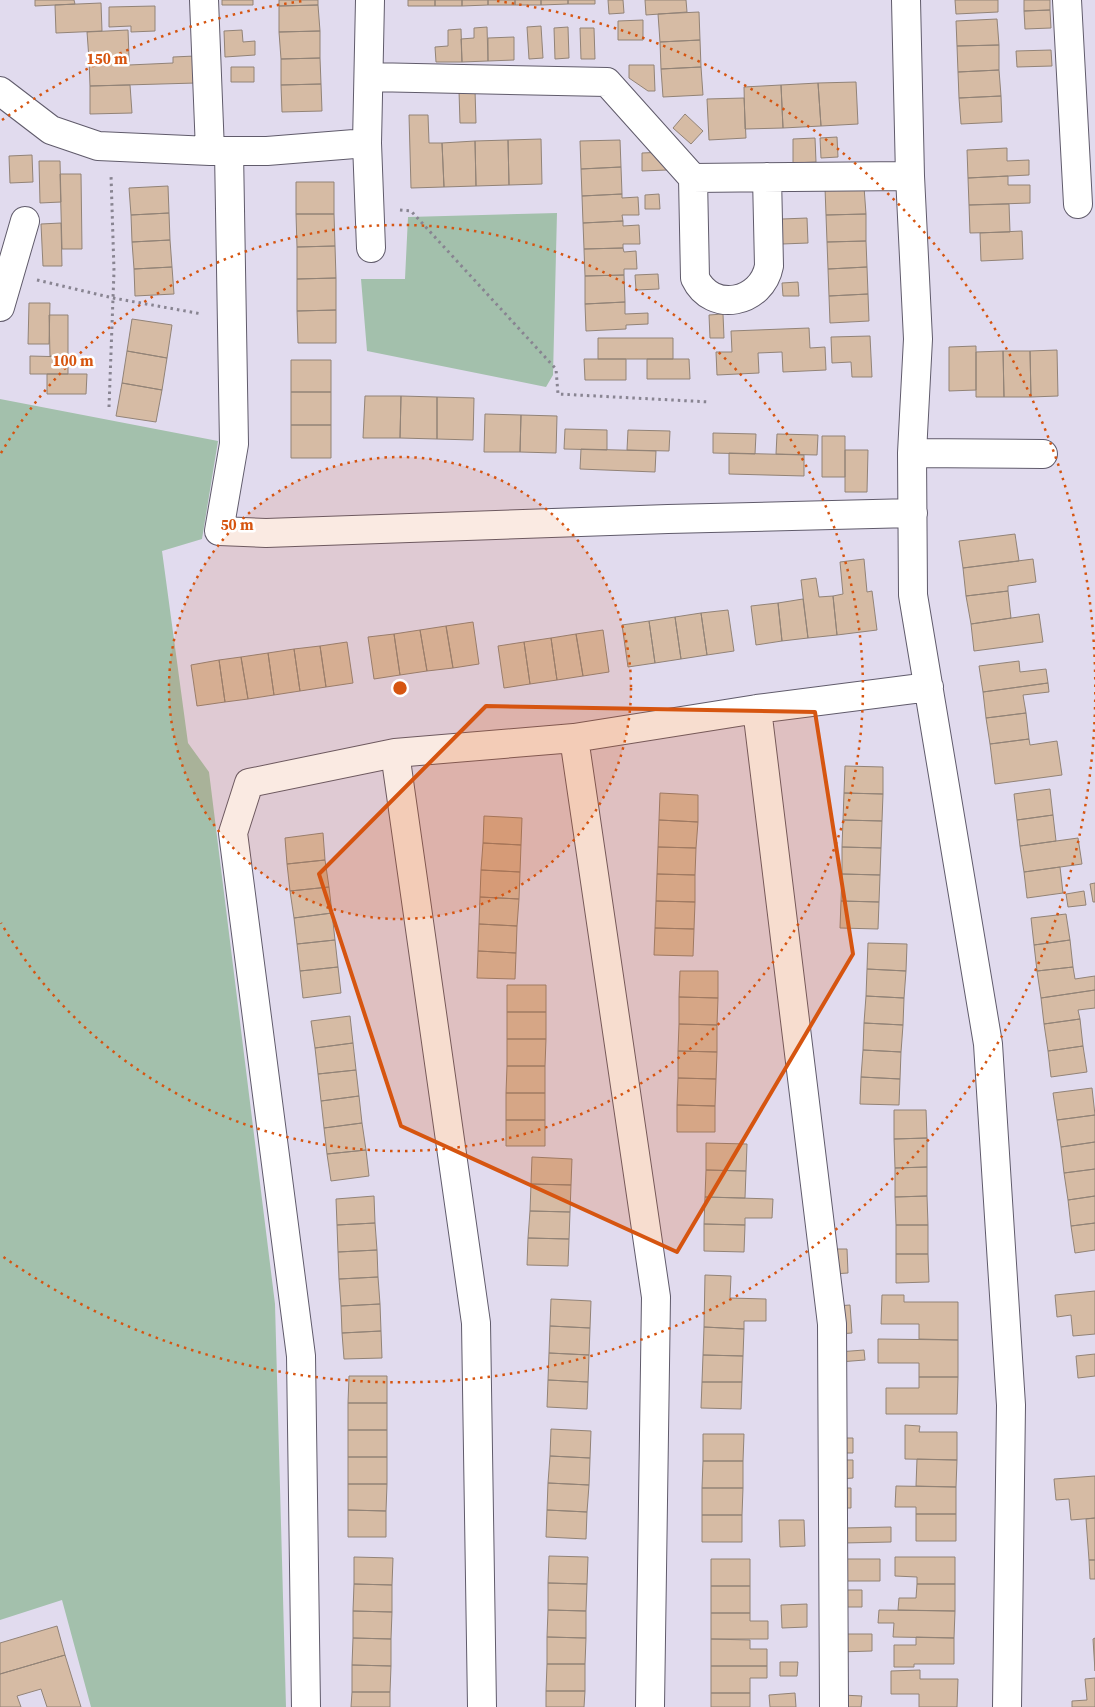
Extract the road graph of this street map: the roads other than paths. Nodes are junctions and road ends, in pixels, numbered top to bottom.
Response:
1 (204, 0) edge
2 (370, 0) edge
3 (906, 0) edge
4 (1067, 0) edge
5 (370, 77) junction
6 (0, 91) edge
7 (367, 143) junction
8 (219, 151) junction
9 (910, 176) junction
10 (767, 177) junction
11 (693, 178) junction
12 (1078, 204) dead end
13 (25, 222) dead end
14 (371, 248) dead end
15 (0, 307) edge
16 (912, 453) junction
17 (1043, 454) dead end
18 (913, 513) junction
19 (929, 687) junction
20 (757, 709) junction
21 (574, 738) junction
22 (396, 753) junction
23 (306, 1707) edge
24 (482, 1707) edge
25 (650, 1707) edge
26 (834, 1707) edge
27 (1007, 1707) edge

1 - 8 street
2 - 5 street
3 - 9 street
4 - 12 street
5 - 7 street
5 - 11 street
6 - 8 street
7 - 8 street
7 - 14 street
8 - 18 street
9 - 10 street
9 - 16 street
10 - 11 street
10 - 11 street
13 - 15 street
16 - 17 street
16 - 18 street
18 - 19 street
19 - 20 street
19 - 27 street
20 - 21 street
20 - 26 street
21 - 22 street
21 - 25 street
22 - 23 street
22 - 24 street

